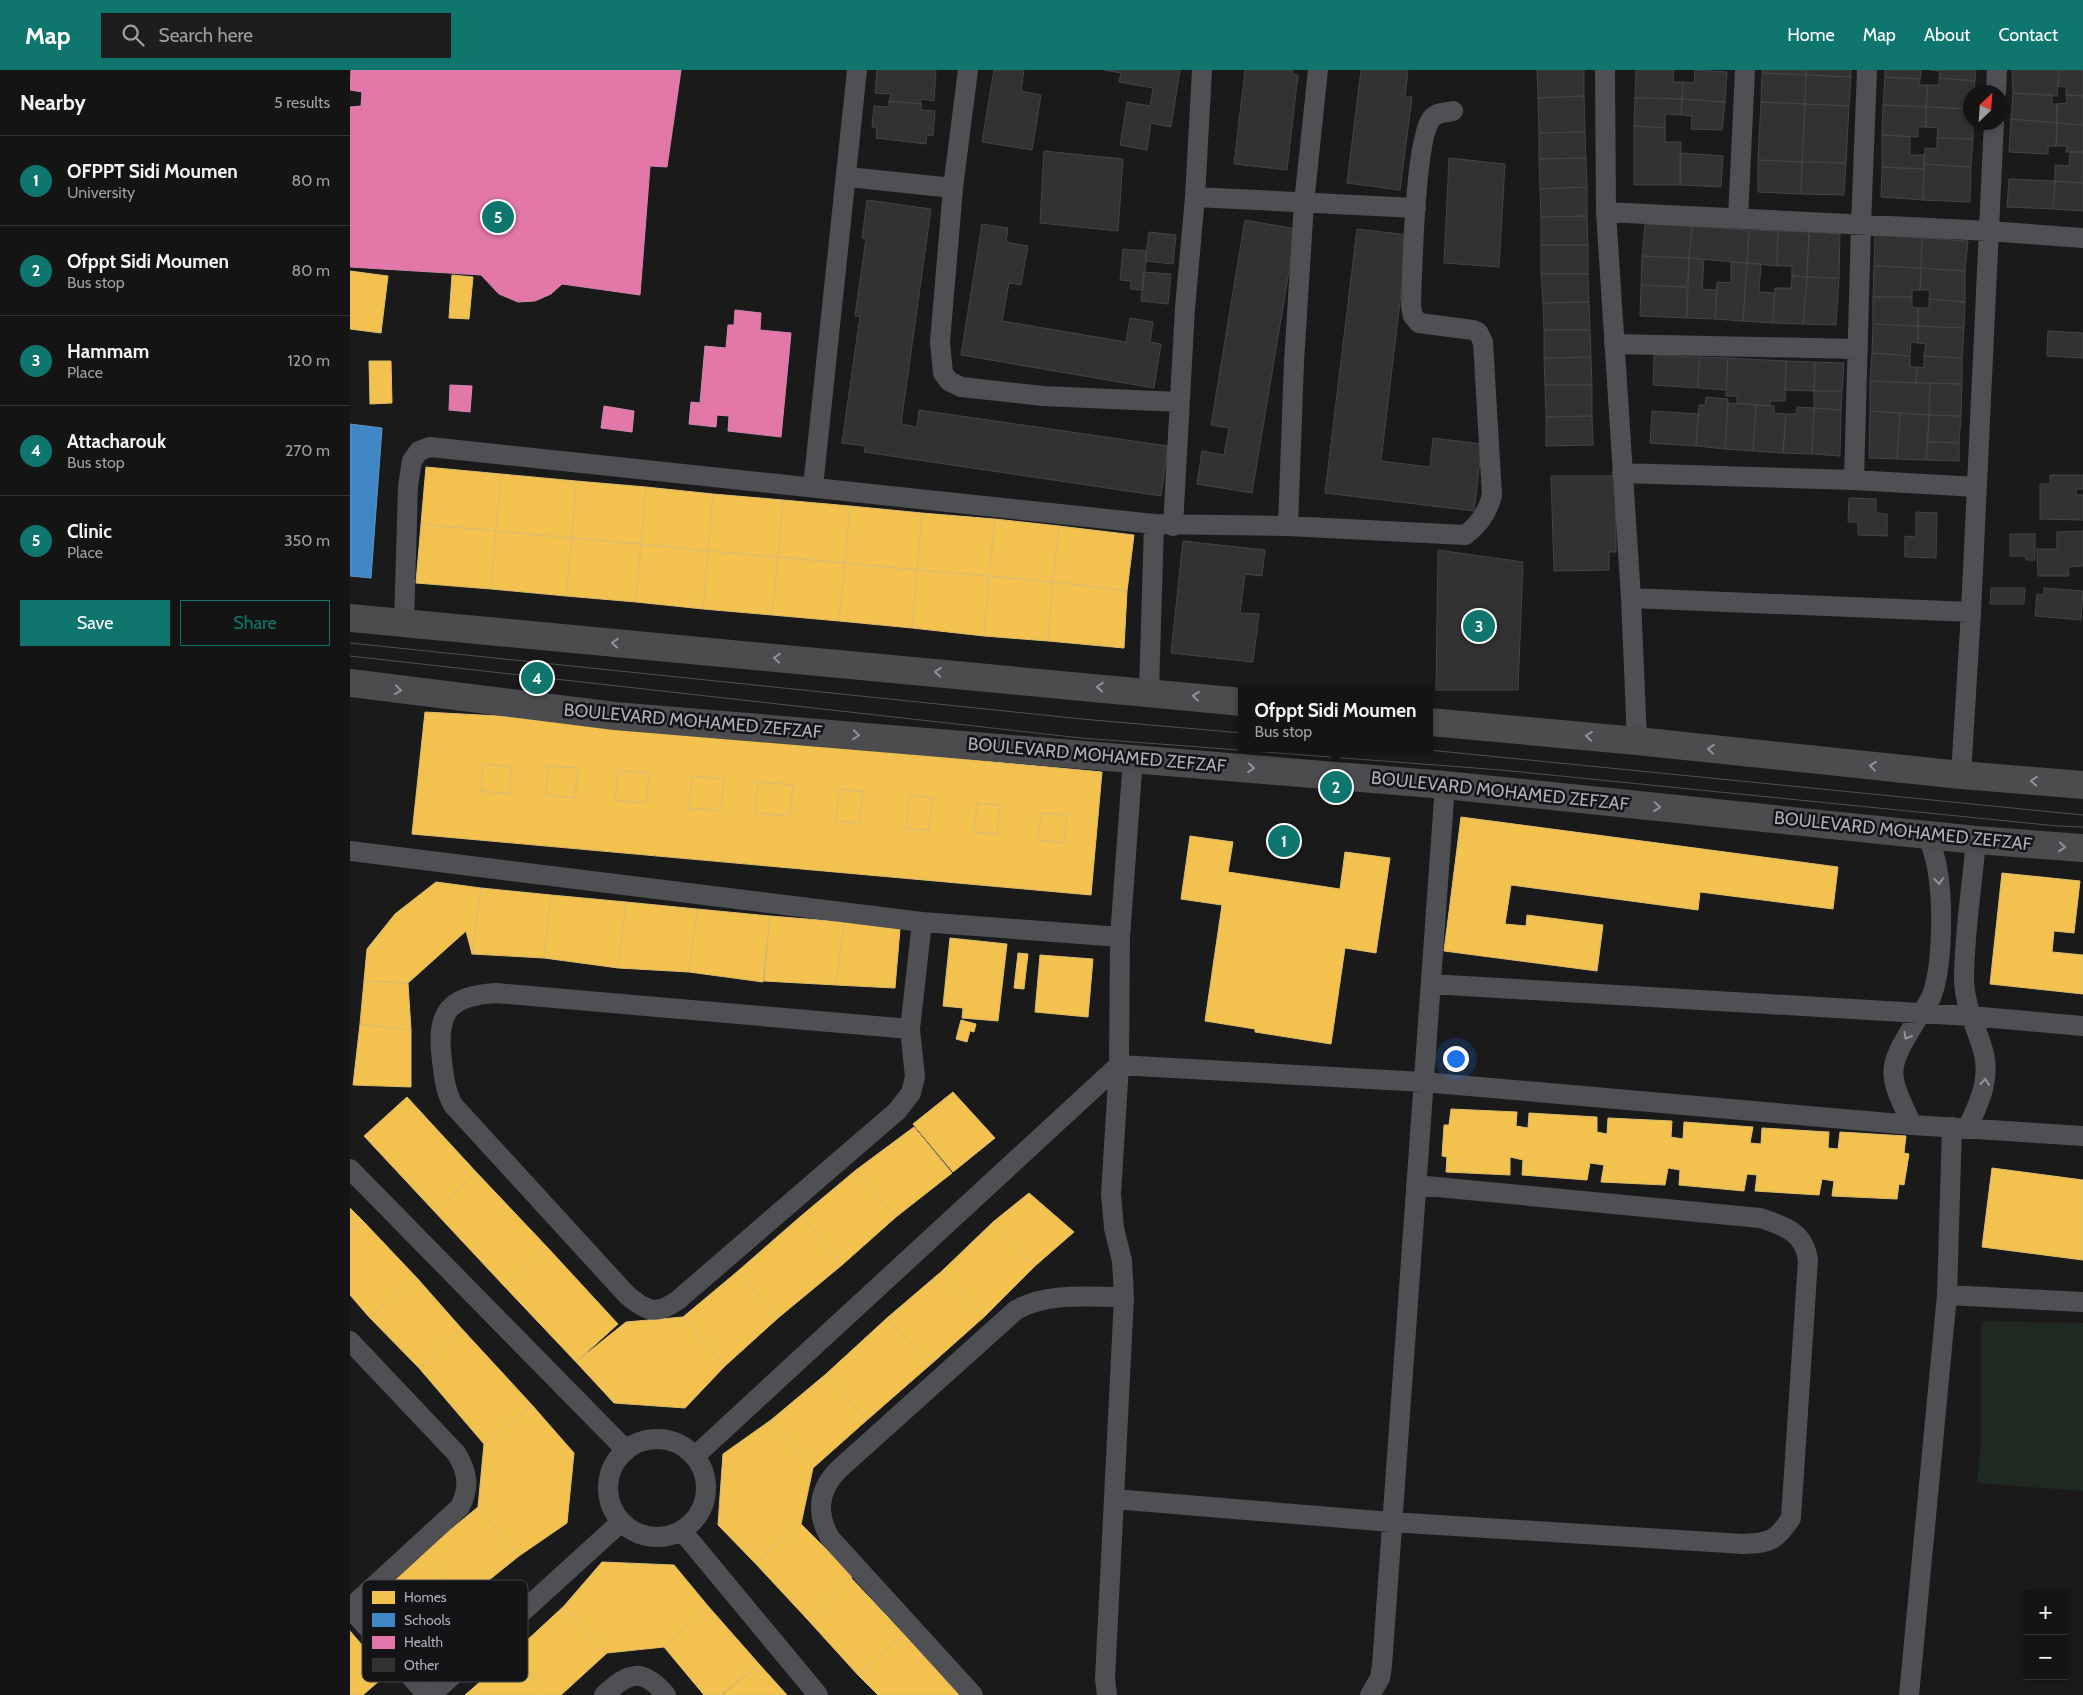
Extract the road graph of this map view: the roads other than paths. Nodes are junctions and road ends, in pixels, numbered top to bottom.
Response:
1 (857, 70) edge
2 (968, 70) edge
3 (1202, 70) edge
4 (1318, 70) edge
5 (1605, 70) edge
6 (1745, 70) edge
7 (1867, 70) edge
8 (1997, 70) edge
9 (1996, 85) edge
10 (1453, 112) dead end
11 (1994, 130) edge
12 (848, 177) junction
13 (953, 188) junction
14 (1195, 196) junction
15 (1304, 203) junction
16 (1416, 208) junction
17 (1606, 212) junction
18 (1738, 219) junction
19 (1861, 225) junction
20 (1989, 231) junction
21 (2083, 238) edge
22 (1614, 344) junction
23 (1858, 350) junction
24 (1178, 402) junction
25 (1622, 473) junction
26 (1854, 480) junction
27 (814, 487) junction
28 (1977, 487) junction
29 (1163, 525) junction
30 (1288, 526) junction
31 (1631, 598) junction
32 (1972, 612) junction
33 (350, 618) edge
34 (404, 624) junction
35 (350, 688) edge
36 (1149, 691) junction
37 (1238, 702) edge
38 (1433, 722) edge
39 (1637, 741) junction
40 (1132, 758) junction
41 (1961, 775) junction
42 (2083, 784) edge
43 (1446, 785) junction
44 (1928, 834) junction
45 (1976, 840) junction
46 (2083, 848) edge
47 (350, 852) edge
48 (922, 922) junction
49 (1120, 937) junction
50 (1430, 984) junction
51 (1921, 1013) junction
52 (1970, 1016) junction
53 (2083, 1026) edge
54 (910, 1029) junction
55 (1119, 1065) junction
56 (1423, 1082) junction
57 (1912, 1125) junction
58 (1960, 1127) junction
59 (2083, 1136) edge
60 (350, 1170) edge
61 (1416, 1185) junction
62 (1947, 1296) junction
63 (1124, 1297) junction
64 (2083, 1302) edge
65 (350, 1341) edge
66 (625, 1449) junction
67 (695, 1456) junction
68 (1114, 1499) junction
69 (621, 1522) junction
70 (1391, 1522) junction
71 (682, 1531) junction
72 (380, 1580) edge
73 (362, 1597) edge
74 (528, 1607) edge
75 (350, 1608) edge
76 (362, 1622) edge
77 (415, 1682) edge
78 (445, 1682) edge
79 (427, 1695) edge
80 (431, 1695) edge
81 (604, 1695) edge
82 (666, 1695) edge
83 (818, 1695) edge
84 (973, 1695) edge
85 (1107, 1695) edge
86 (1370, 1695) edge
87 (1909, 1695) edge

1 - 12 street
2 - 13 street
3 - 14 street
4 - 15 street
5 - 17 street
6 - 18 street
7 - 19 street
8 - 9 street
10 - 16 street
11 - 20 street
12 - 13 street
12 - 27 street
13 - 24 street
14 - 15 street
14 - 24 street
15 - 16 street
15 - 30 street
16 - 30 street
17 - 18 street
17 - 22 street
18 - 19 street
19 - 20 street
19 - 23 street
20 - 21 street
20 - 28 street
22 - 23 street
22 - 25 street
23 - 26 street
24 - 29 street
25 - 26 street
25 - 31 street
26 - 28 street
27 - 29 street
27 - 34 street
28 - 32 street
29 - 30 street
29 - 36 street
31 - 32 street
31 - 39 street
32 - 41 street
33 - 34 main road
36 -> 34 main road
35 -> 40 main road, BOULEVARD MOHAMED ZEFZAF
37 -> 36 main road
39 -> 38 main road
41 -> 39 main road
40 -> 43 main road, BOULEVARD MOHAMED ZEFZAF
40 - 49 street
42 -> 41 main road
43 -> 44 main road, BOULEVARD MOHAMED ZEFZAF
43 - 50 street
44 - 45 main road, BOULEVARD MOHAMED ZEFZAF
44 -> 51 street
45 -> 46 main road, BOULEVARD MOHAMED ZEFZAF
45 - 52 street
47 - 48 street
48 - 49 street
48 - 54 street
49 - 55 street
50 - 51 street
50 - 56 street
51 - 52 street
51 -> 57 street
52 - 53 street
58 -> 52 street
54 - 54 street
55 - 56 street
55 - 63 street
55 - 67 street
56 - 57 street
56 - 61 street
57 - 58 street
58 - 59 street
58 - 62 street
60 - 66 street
61 - 70 street
61 - 70 street
62 - 64 street
62 - 87 street
63 - 68 street
63 - 84 street
65 - 72 street
66 - 67 street
66 - 69 street
67 - 71 street
68 - 70 street
68 - 85 street
69 - 71 street
69 - 74 street
70 - 86 street
71 - 83 street
73 - 75 street
75 - 76 street
77 - 79 street
78 - 80 street
81 - 82 street

